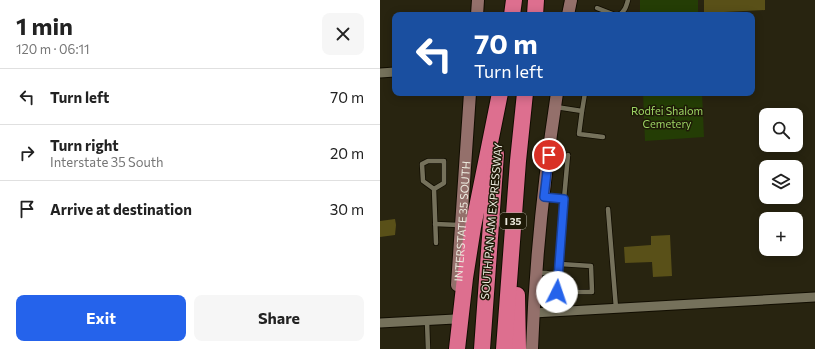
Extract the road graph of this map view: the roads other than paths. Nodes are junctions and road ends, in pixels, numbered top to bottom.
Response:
1 (478, 0) edge
2 (514, 0) edge
3 (536, 0) edge
4 (571, 0) edge
5 (628, 0) edge
6 (596, 8) dead end
7 (477, 12) edge
8 (512, 12) edge
9 (534, 12) edge
10 (569, 12) edge
11 (607, 12) edge
12 (623, 12) edge
13 (392, 72) edge
14 (380, 73) edge
15 (470, 96) edge
16 (500, 96) edge
17 (501, 96) edge
18 (525, 96) edge
19 (557, 96) edge
20 (584, 96) edge
21 (555, 107) junction
22 (582, 111) junction
23 (603, 137) dead end
24 (568, 155) dead end
25 (518, 161) junction
26 (434, 189) junction
27 (544, 197) junction
28 (564, 199) junction
29 (608, 209) dead end
30 (435, 224) junction
31 (461, 225) junction
32 (436, 243) dead end
33 (560, 264) junction
34 (536, 273) junction
35 (559, 276) junction
36 (815, 296) edge
37 (616, 308) junction
38 (533, 314) junction
39 (455, 319) junction
40 (427, 321) junction
41 (380, 323) edge
42 (428, 349) edge
43 (456, 349) edge
44 (482, 349) edge
45 (504, 349) edge
46 (518, 349) edge
47 (532, 349) edge

1 - 7 main road
2 - 8 highway
3 - 9 highway
4 - 10 main road
5 - 12 lane
6 - 11 lane
13 - 14 street
15 - 31 main road, INTERSTATE 35 SOUTH
16 - 43 highway
17 - 44 highway, SOUTH PAN AM EXPRESSWAY / I 35
18 - 25 highway, SOUTH PAN AM EXPRESSWAY / I 35
19 - 21 main road
20 - 22 lane
21 - 22 lane
21 - 27 main road
22 - 23 lane
24 - 28 lane
25 - 45 highway, SOUTH PAN AM EXPRESSWAY / I 35
25 - 46 highway
26 - 26 lane
26 - 30 lane
27 - 28 lane
27 - 34 main road
28 - 33 lane
29 - 37 lane
30 - 31 lane
30 - 32 lane
31 - 39 main road, INTERSTATE 35 SOUTH
33 - 35 lane
33 - 35 lane
34 - 35 lane
34 - 38 main road
36 - 37 street
37 - 38 street
38 - 47 main road
39 - 40 street
39 - 43 main road, INTERSTATE 35 SOUTH
40 - 41 street
40 - 42 lane

